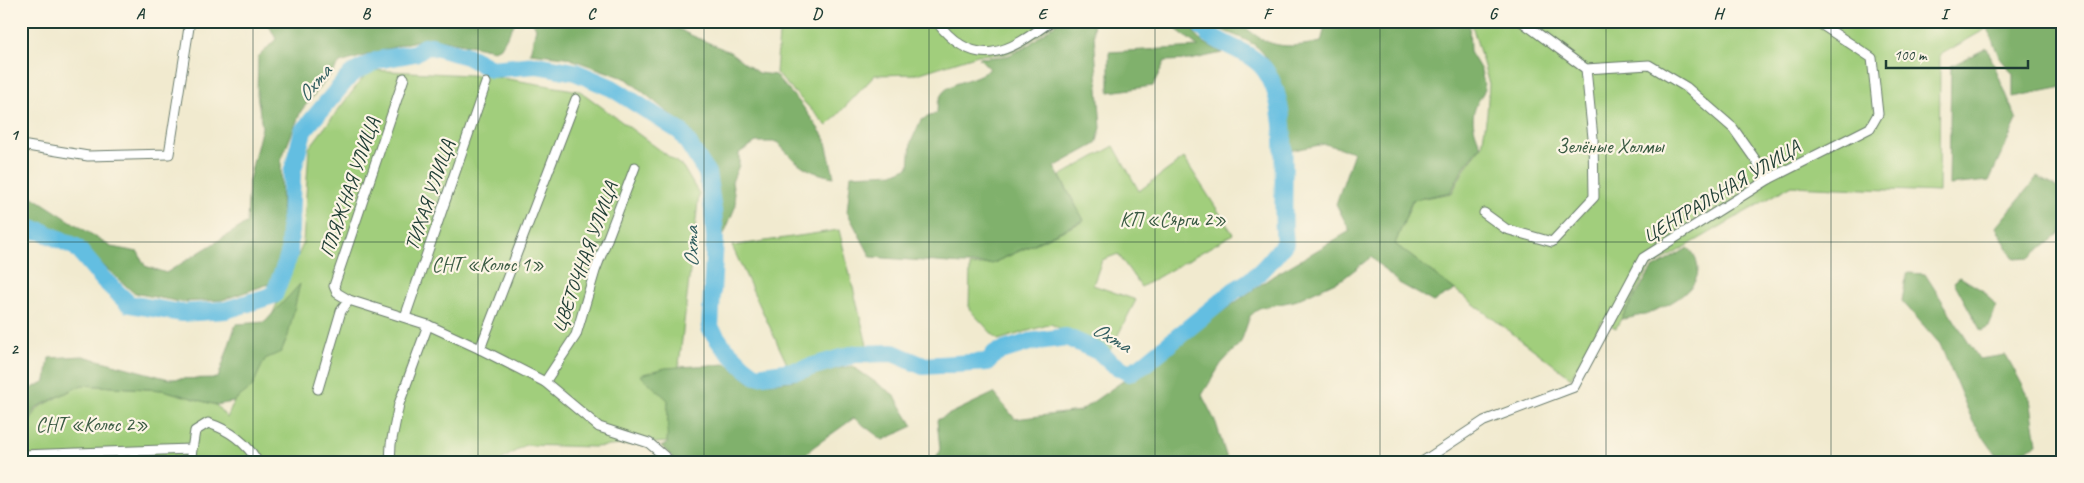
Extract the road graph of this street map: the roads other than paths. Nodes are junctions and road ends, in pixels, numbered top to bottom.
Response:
1 (190, 21) edge
2 (936, 21) edge
3 (1051, 21) edge
4 (1521, 21) edge
5 (1816, 21) edge
6 (1586, 69) junction
7 (404, 78) dead end
8 (486, 83) dead end
9 (576, 99) dead end
10 (21, 145) edge
11 (635, 167) dead end
12 (1768, 179) junction
13 (1484, 212) dead end
14 (349, 300) junction
15 (405, 318) junction
16 (428, 325) junction
17 (480, 349) junction
18 (544, 382) junction
19 (318, 389) dead end
20 (192, 449) junction
21 (21, 455) edge
22 (190, 462) edge
23 (258, 462) edge
24 (390, 462) edge
25 (671, 462) edge
26 (1422, 462) edge

1 - 10 street
2 - 3 street
4 - 6 street
5 - 12 street, ЦЕНТРАЛЬНАЯ УЛИЦА
6 - 12 street
6 - 13 street
7 - 14 street, ПЛЯЖНАЯ УЛИЦА
8 - 15 street, ТИХАЯ УЛИЦА
9 - 17 street
11 - 18 street, ЦВЕТОЧНАЯ УЛИЦА
12 - 26 street, ЦЕНТРАЛЬНАЯ УЛИЦА
14 - 15 street
14 - 19 street
15 - 16 street
16 - 17 street
16 - 24 street
17 - 18 street
18 - 25 street
20 - 21 street
20 - 22 street
20 - 23 street

